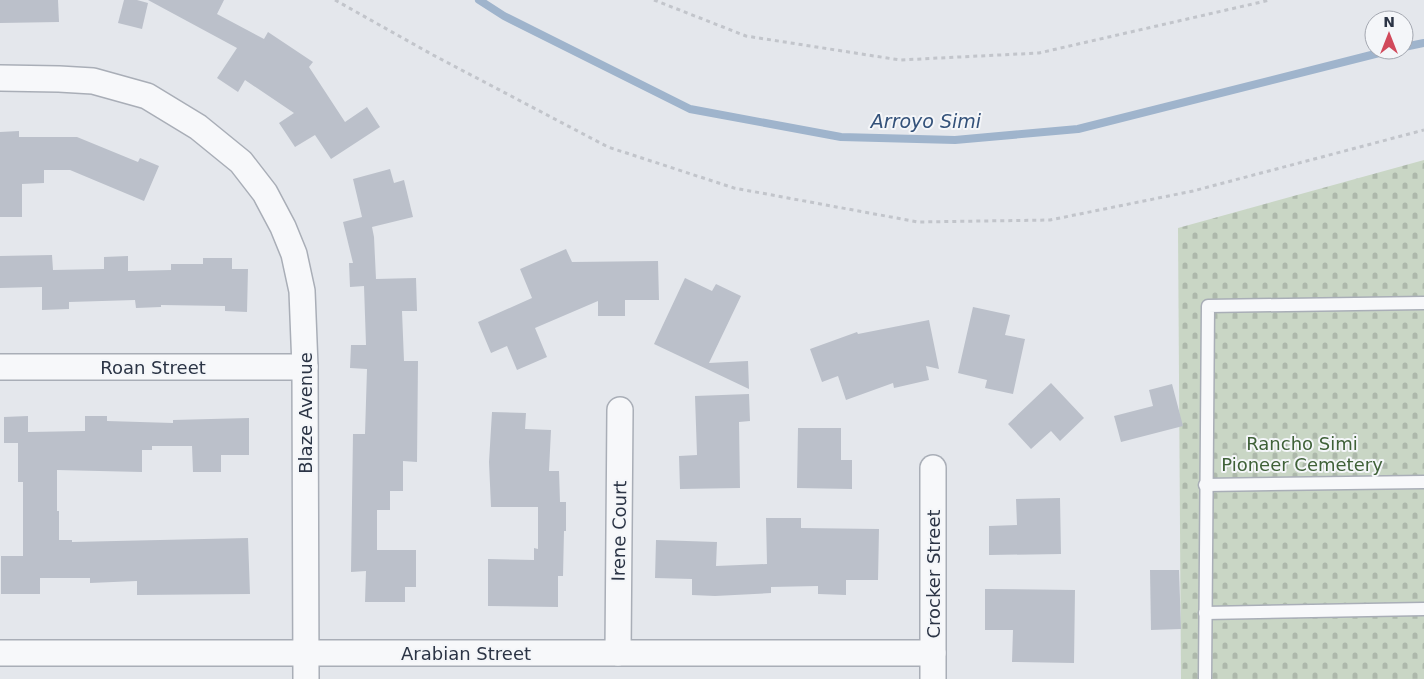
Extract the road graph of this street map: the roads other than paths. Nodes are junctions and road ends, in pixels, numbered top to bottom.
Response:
1 (0, 78) edge
2 (1424, 303) edge
3 (0, 367) edge
4 (305, 367) junction
5 (620, 410) dead end
6 (933, 468) dead end
7 (1424, 482) edge
8 (1205, 485) junction
9 (1424, 609) edge
10 (1205, 613) junction
11 (0, 652) edge
12 (306, 652) junction
13 (618, 652) junction
14 (933, 652) junction
15 (306, 679) edge
16 (933, 679) edge
17 (1205, 679) edge

1 - 4 street, Blaze Avenue
2 - 8 lane
3 - 4 street, Roan Street
4 - 12 street, Blaze Avenue
5 - 13 street, Irene Court
6 - 14 street, Crocker Street
7 - 8 lane
8 - 10 lane
9 - 10 lane
10 - 17 lane
11 - 12 street, Arabian Street
12 - 13 street, Arabian Street
12 - 15 street, Blaze Avenue
13 - 14 street, Arabian Street
14 - 16 street, Crocker Street

